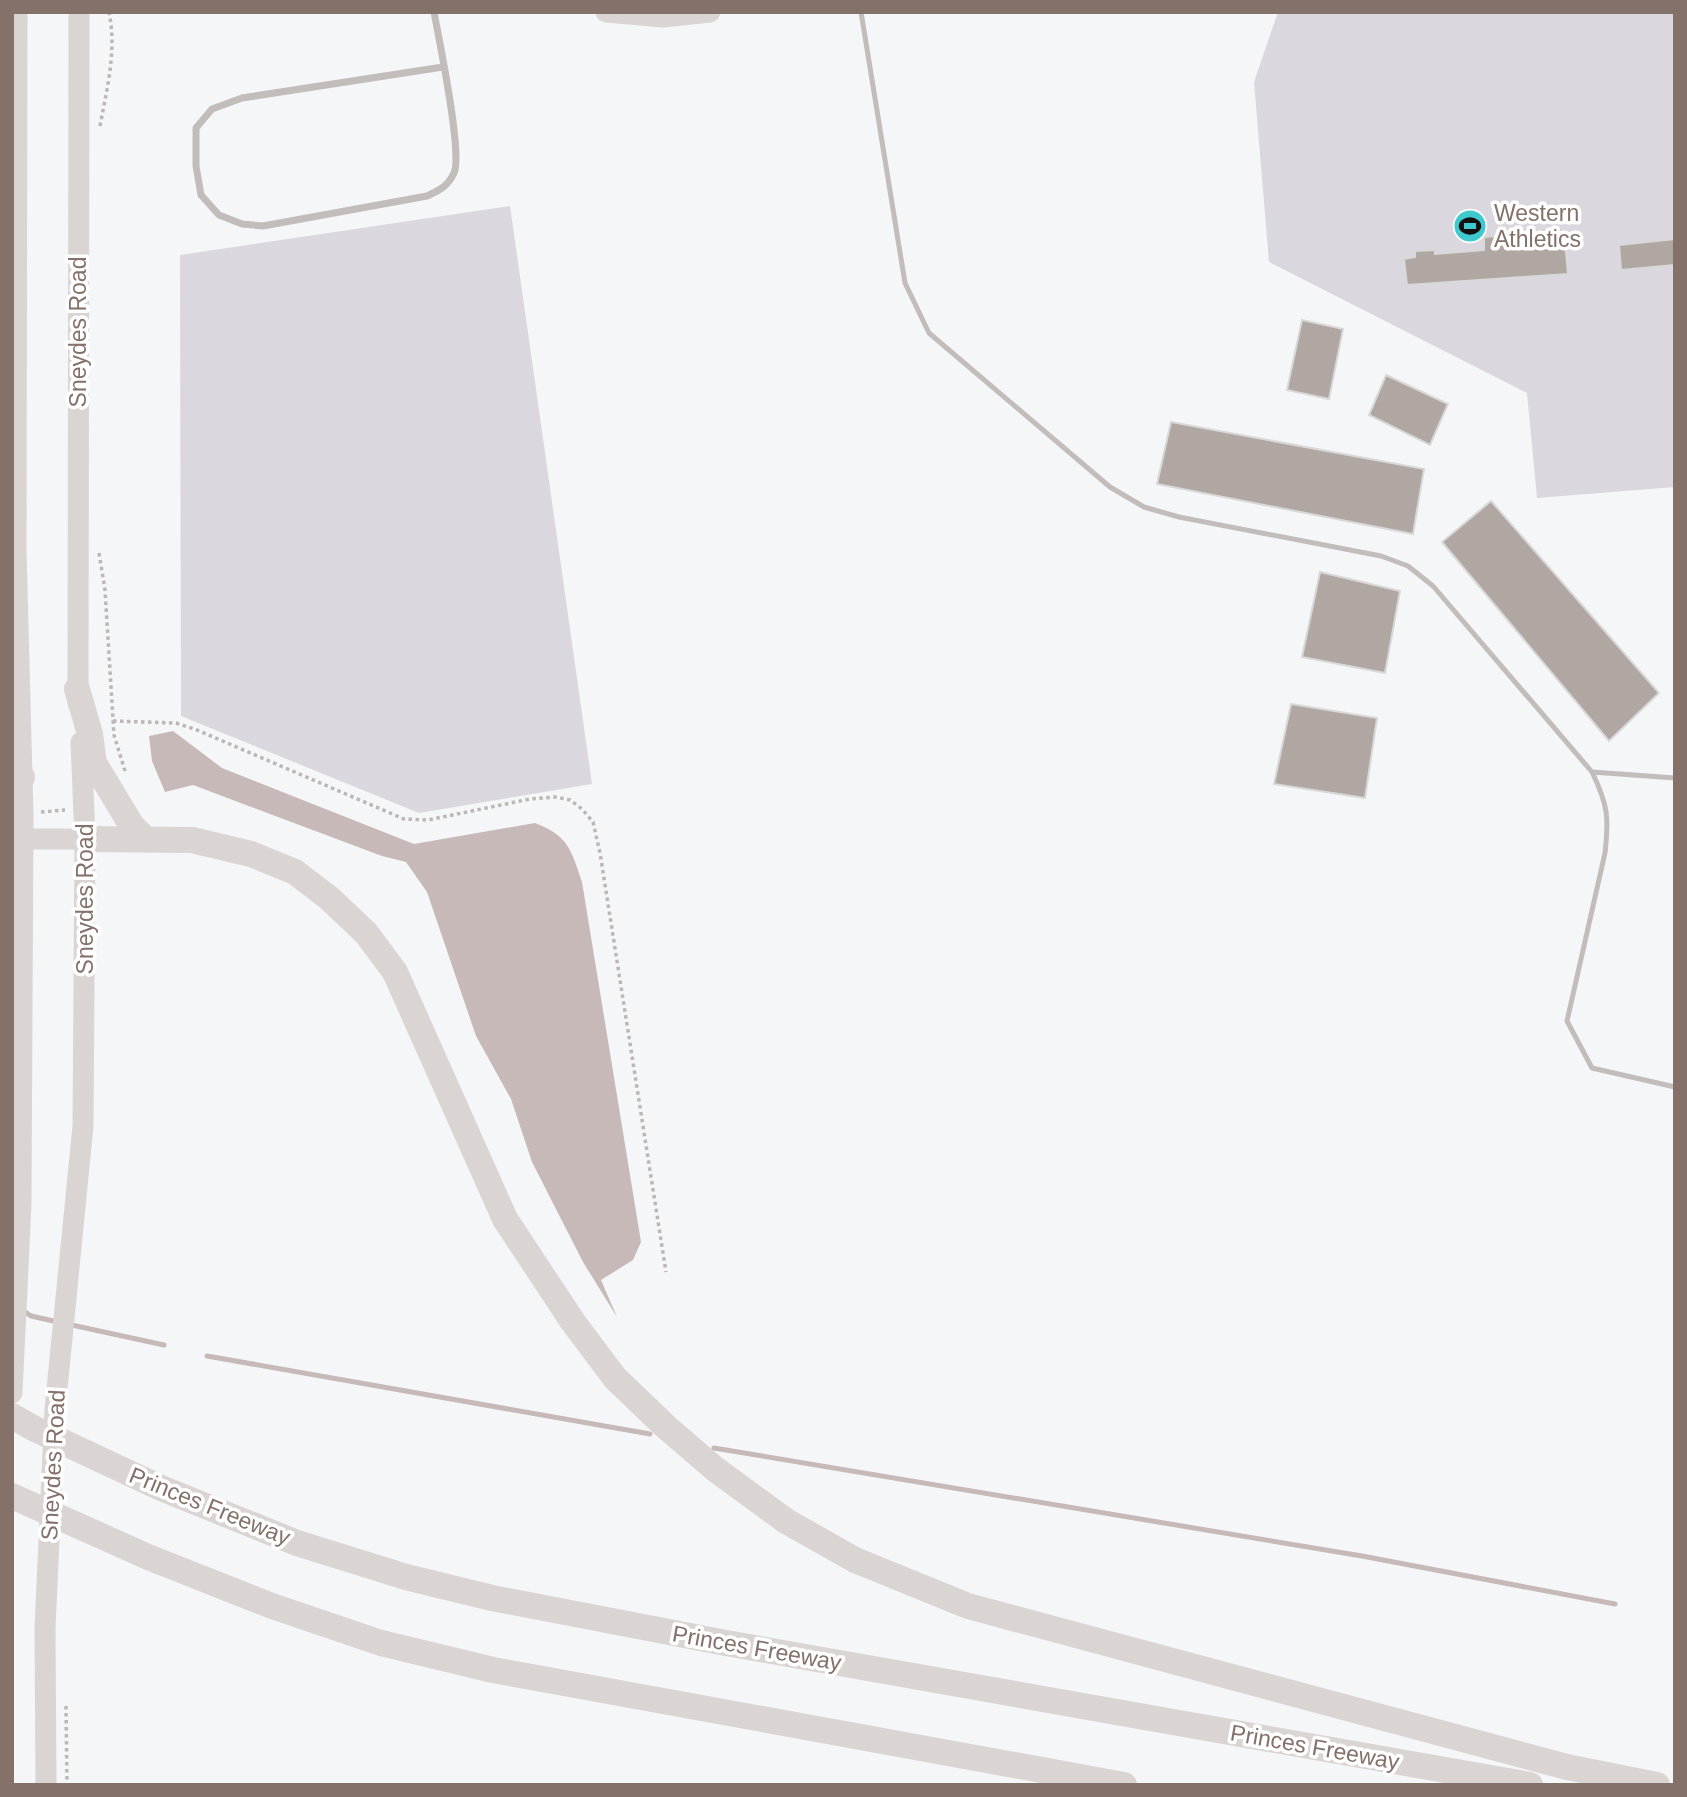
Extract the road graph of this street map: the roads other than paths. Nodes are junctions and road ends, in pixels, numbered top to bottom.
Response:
1 (17, 12) edge
2 (79, 12) edge
3 (434, 12) edge
4 (606, 12) edge
5 (710, 12) edge
6 (861, 12) edge
7 (443, 67) junction
8 (77, 689) junction
9 (1592, 772) junction
10 (1675, 778) edge
11 (17, 783) edge
12 (19, 831) edge
13 (144, 838) junction
14 (85, 839) junction
15 (1675, 1087) edge
16 (12, 1392) edge
17 (12, 1416) edge
18 (12, 1496) edge
19 (46, 1785) edge
20 (1124, 1785) edge
21 (1530, 1785) edge
22 (1657, 1785) edge

1 - 11 main road, Sneydes Road
2 - 8 main road, Sneydes Road
3 - 7 street
4 - 5 main road
6 - 9 lane
7 - 7 street
8 - 13 highway
8 - 14 main road, Sneydes Road
9 - 10 lane
9 - 15 lane
11 - 12 main road, Sneydes Road
12 - 14 main road
12 - 16 main road, Sneydes Road
13 - 14 highway
13 - 22 highway
14 - 19 main road, Sneydes Road
17 - 21 highway, Princes Freeway
18 - 20 highway

